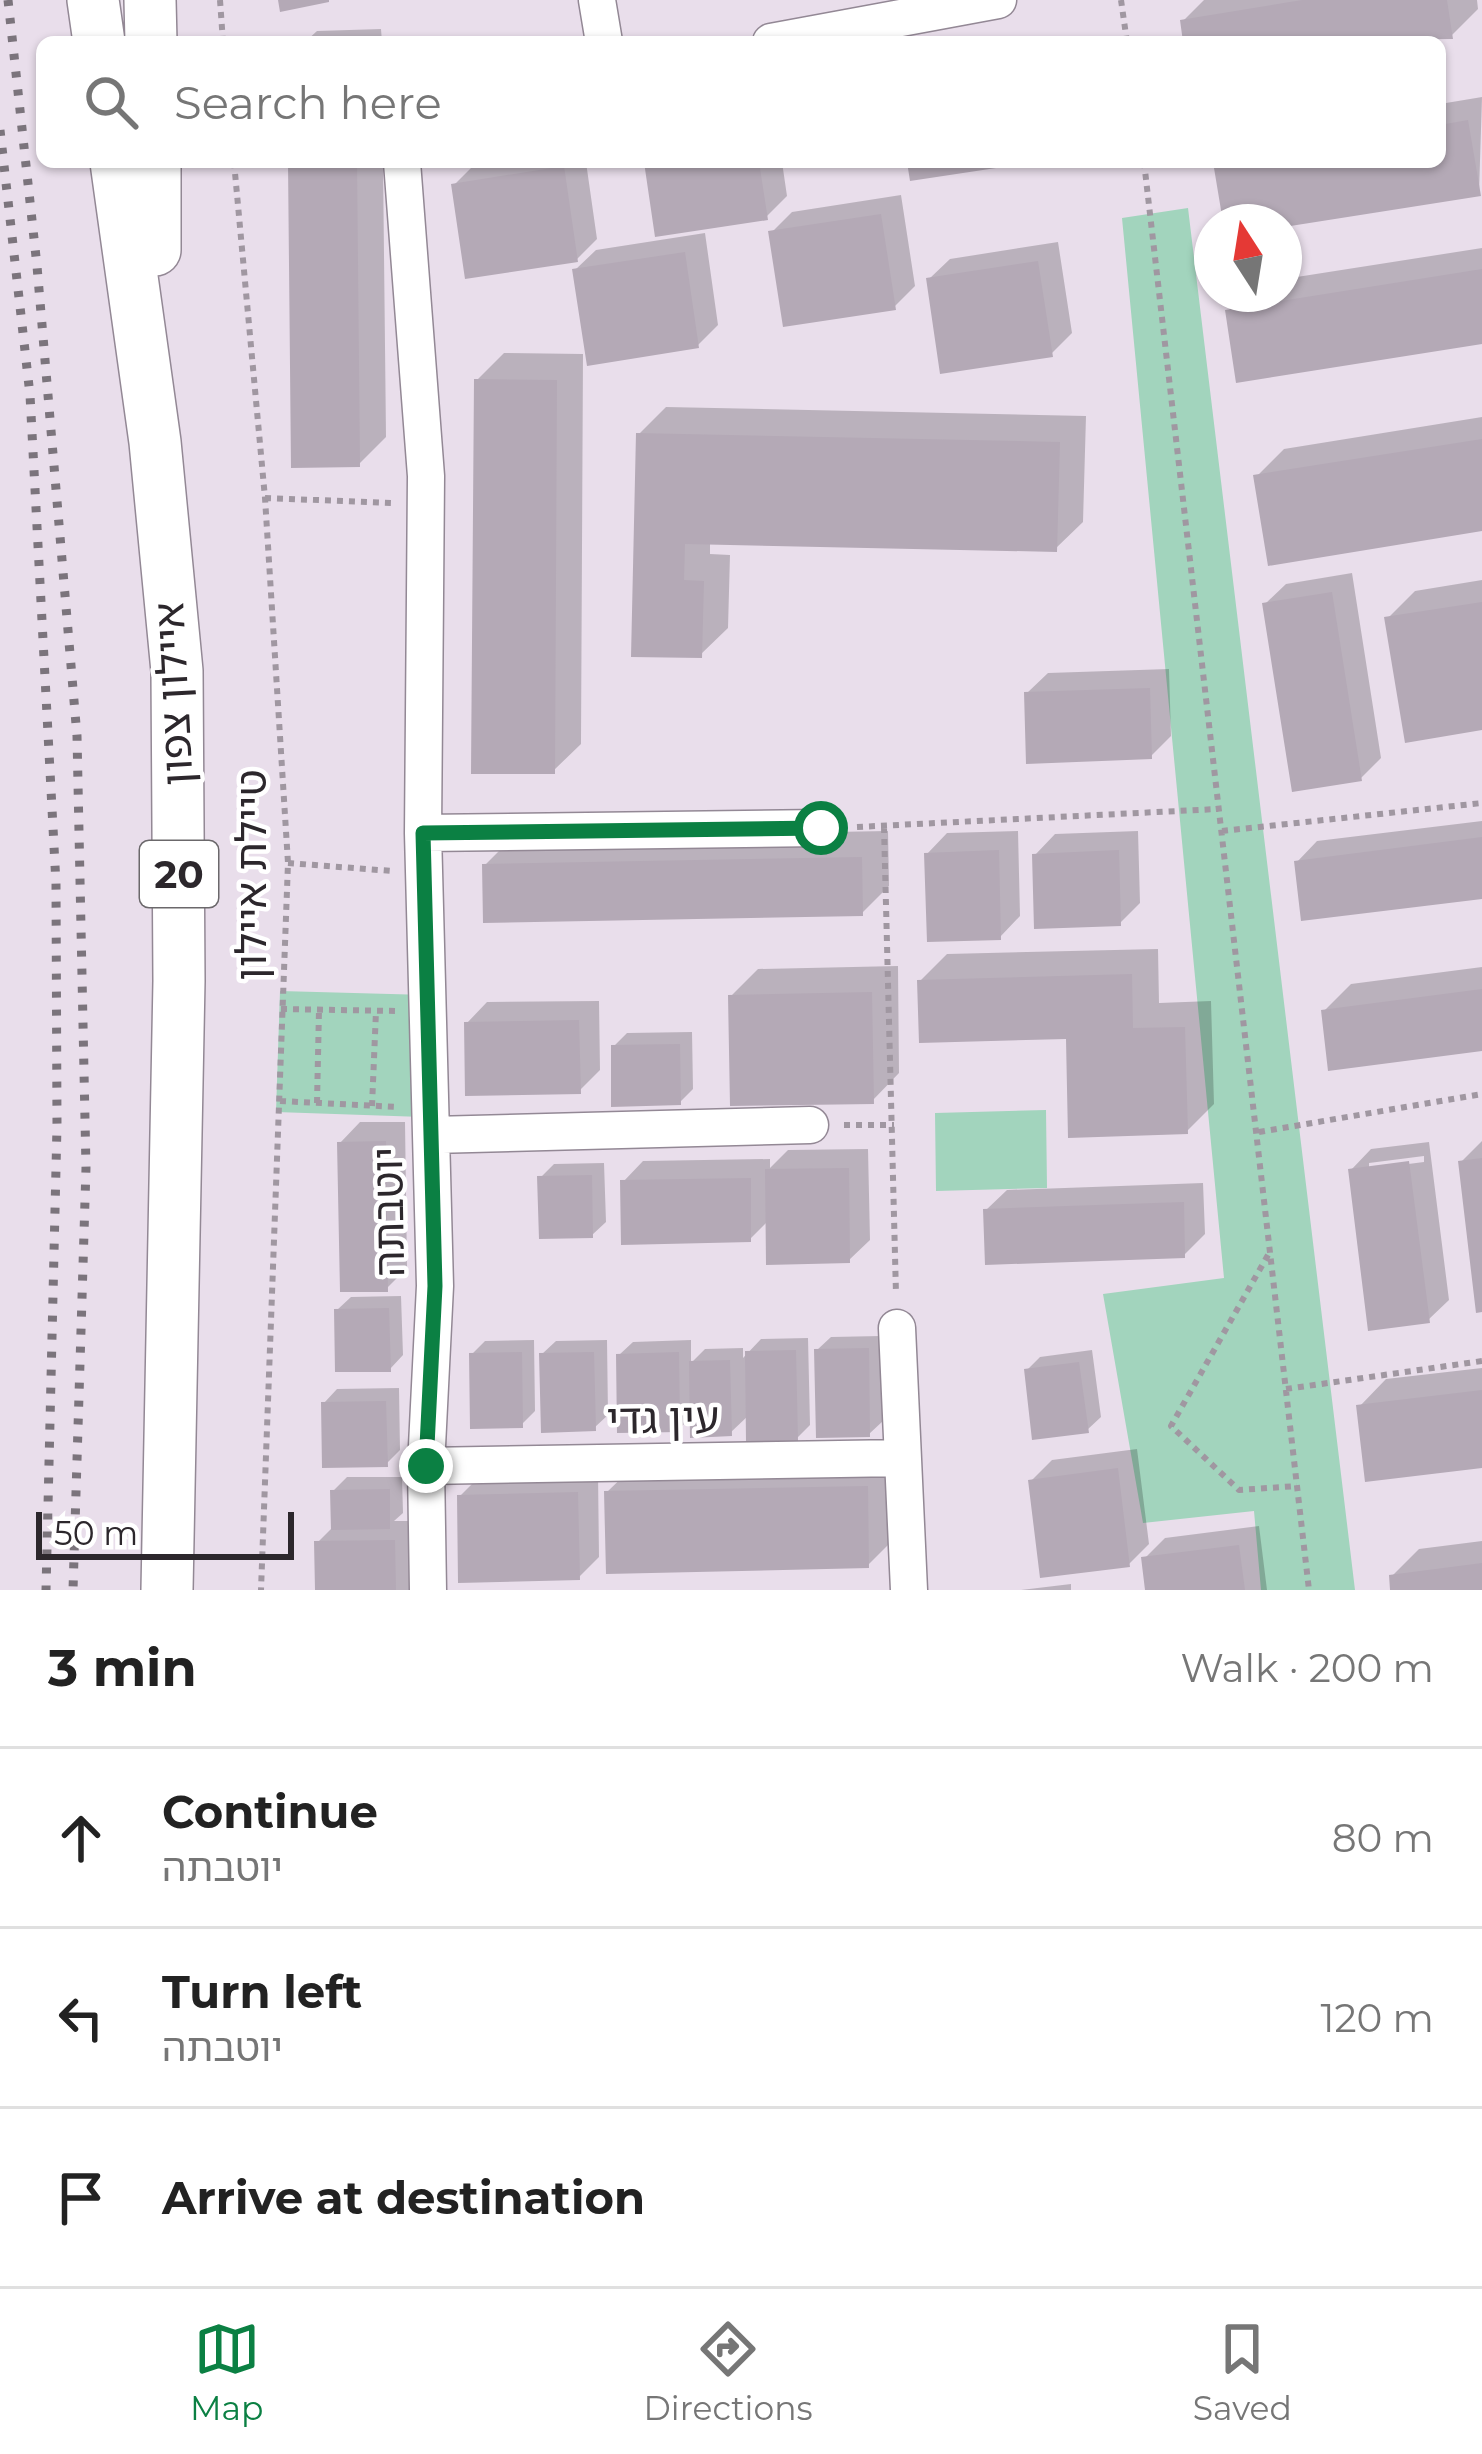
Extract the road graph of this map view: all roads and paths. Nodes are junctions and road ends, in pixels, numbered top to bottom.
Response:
1 (93, 0) edge
2 (150, 0) edge
3 (220, 0) edge
4 (597, 0) edge
5 (998, 0) edge
6 (1121, 0) edge
7 (98, 36) edge
8 (152, 36) edge
9 (223, 36) edge
10 (603, 36) edge
11 (803, 36) edge
12 (1126, 36) edge
13 (117, 168) edge
14 (154, 168) edge
15 (235, 168) edge
16 (402, 168) edge
17 (1145, 168) edge
18 (155, 442) junction
19 (265, 498) junction
20 (427, 504) junction
21 (1482, 803) edge
22 (1219, 809) junction
23 (884, 827) junction
24 (821, 828) joint
25 (1222, 831) junction
26 (423, 833) junction
27 (288, 863) junction
28 (425, 873) junction
29 (281, 1009) junction
30 (319, 1009) junction
31 (376, 1011) junction
32 (431, 1012) junction
33 (1482, 1094) edge
34 (279, 1101) junction
35 (317, 1102) junction
36 (372, 1106) junction
37 (433, 1122) junction
38 (811, 1125) joint
39 (894, 1125) junction
40 (1258, 1132) junction
41 (1270, 1252) junction
42 (897, 1328) joint
43 (1482, 1361) edge
44 (1286, 1389) junction
45 (902, 1458) junction
46 (426, 1466) junction
47 (1297, 1486) junction
48 (167, 1590) edge
49 (261, 1590) edge
50 (428, 1590) edge
51 (909, 1590) edge
52 (1309, 1590) edge

1 - 7 highway
2 - 8 highway
3 - 9 path
4 - 10 street
5 - 11 street
6 - 12 path
13 - 18 highway, איילון צפון / 20
14 - 18 highway
15 - 19 path, טיילת איילון
16 - 20 street, יוטבתה
17 - 22 path
18 - 48 highway, איילון צפון / 20
19 - 20 path
19 - 27 path, טיילת איילון
20 - 26 street, יוטבתה
21 - 25 path
22 - 23 path
22 - 25 path
23 - 24 path
23 - 39 path
24 - 26 street
25 - 40 path
26 - 28 street, יוטבתה
27 - 28 path
27 - 29 path, טיילת איילון
28 - 32 street, יוטבתה
29 - 30 path
29 - 34 path, טיילת איילון
30 - 31 path
30 - 35 path
31 - 32 path
31 - 36 path
32 - 37 street, יוטבתה
33 - 40 path
34 - 35 path
34 - 49 path, טיילת איילון
35 - 36 path
36 - 37 path
37 - 38 street
37 - 46 street, יוטבתה
38 - 39 path
39 - 42 path
40 - 41 path
41 - 44 path
41 - 47 path
42 - 45 street
43 - 44 path
44 - 47 path
45 - 46 street, עין גדי
45 - 51 street
46 - 50 street, יוטבתה
47 - 52 path

